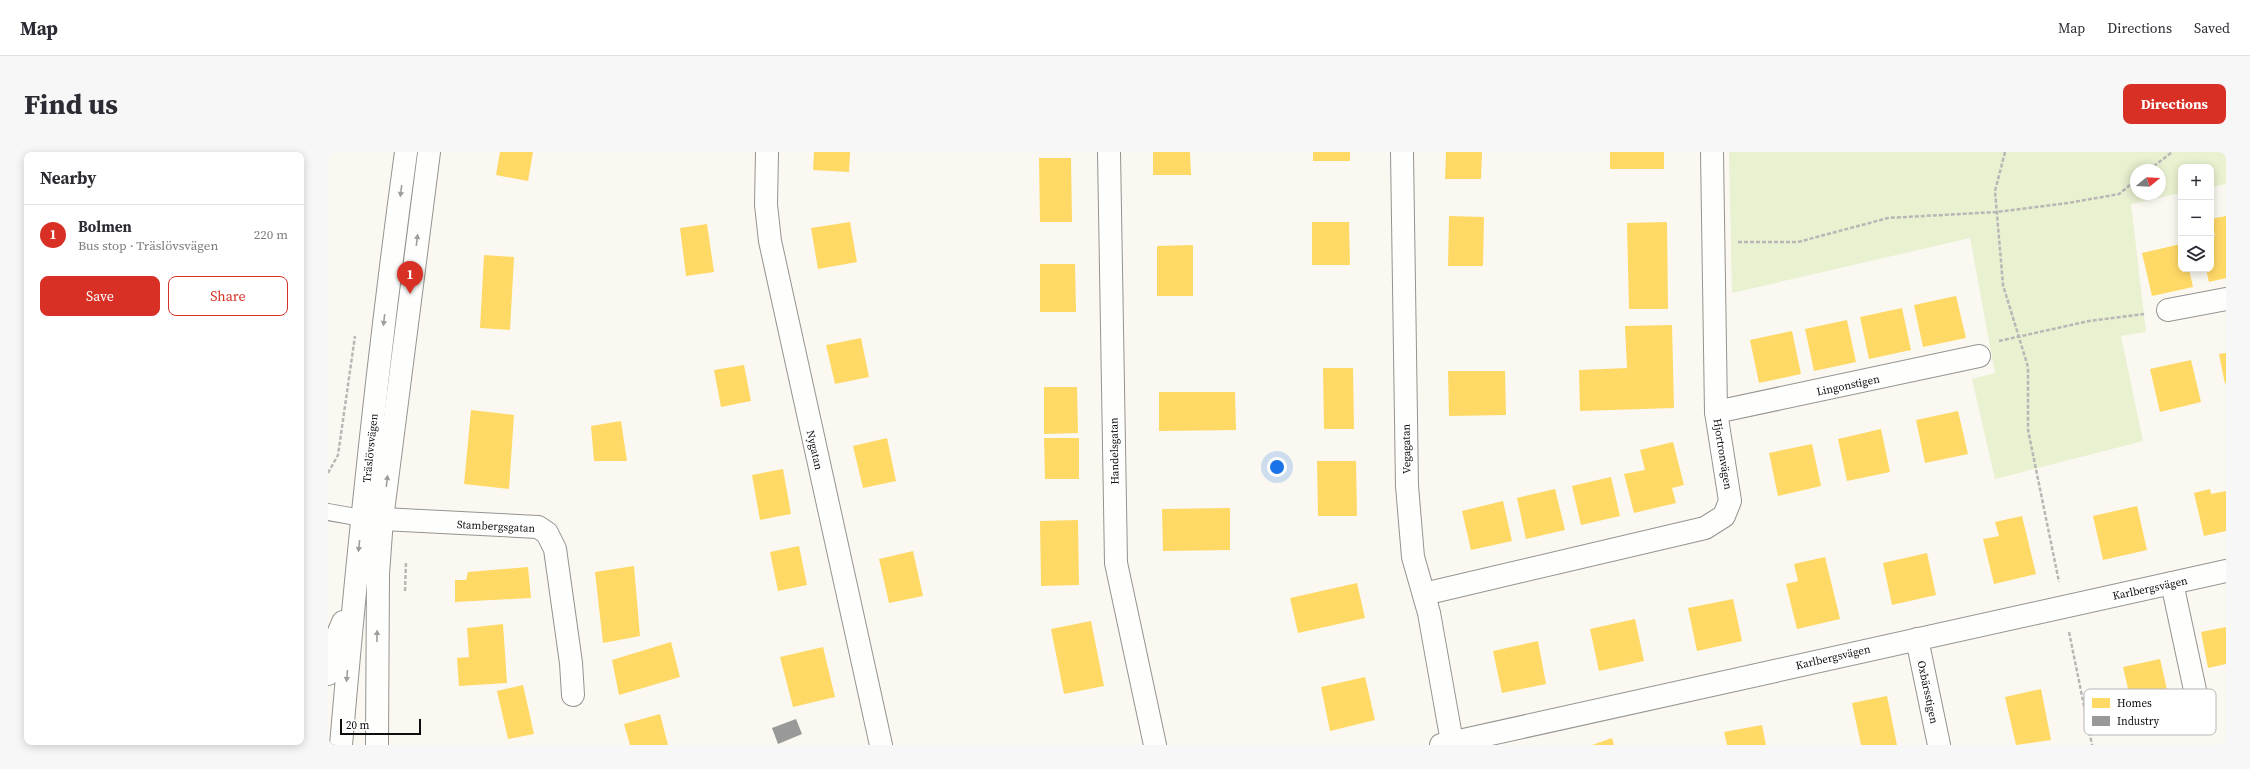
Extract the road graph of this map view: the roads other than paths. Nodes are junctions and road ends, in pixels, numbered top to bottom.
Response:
1 (406, 152) edge
2 (429, 152) edge
3 (767, 152) edge
4 (1109, 152) edge
5 (1402, 152) edge
6 (1712, 152) edge
7 (2226, 299) edge
8 (2168, 310) road end
9 (1980, 356) road end
10 (1716, 412) junction
11 (328, 512) edge
12 (372, 519) junction
13 (2226, 571) edge
14 (2172, 583) junction
15 (1424, 594) junction
16 (353, 604) junction
17 (1917, 639) junction
18 (328, 674) edge
19 (2195, 689) edge
20 (573, 695) dead end
21 (1504, 738) edge
22 (1447, 744) edge
23 (341, 745) edge
24 (377, 745) edge
25 (881, 745) edge
26 (1155, 745) edge
27 (1939, 745) edge

1 -> 12 street, Träslövsvägen
12 -> 2 street, Träslövsvägen
3 - 25 street, Nygatan
4 - 26 street, Handelsgatan
5 - 15 street, Vegagatan
6 - 10 street, Hjortronvägen
7 - 8 street
9 - 10 street, Lingonstigen
10 - 15 street, Hjortronvägen
11 - 12 lane, Stambergsgatan
12 -> 16 street, Träslövsvägen
12 - 20 street, Stambergsgatan
24 -> 12 street, Träslövsvägen
13 - 14 street, Karlbergsvägen
14 - 17 street, Karlbergsvägen
14 - 19 street
15 - 22 street, Vegagatan
16 - 18 street
16 -> 23 street, Träslövsvägen
17 - 21 street, Karlbergsvägen
17 - 27 street, Oxbärsstigen
21 - 22 street, Karlbergsvägen

